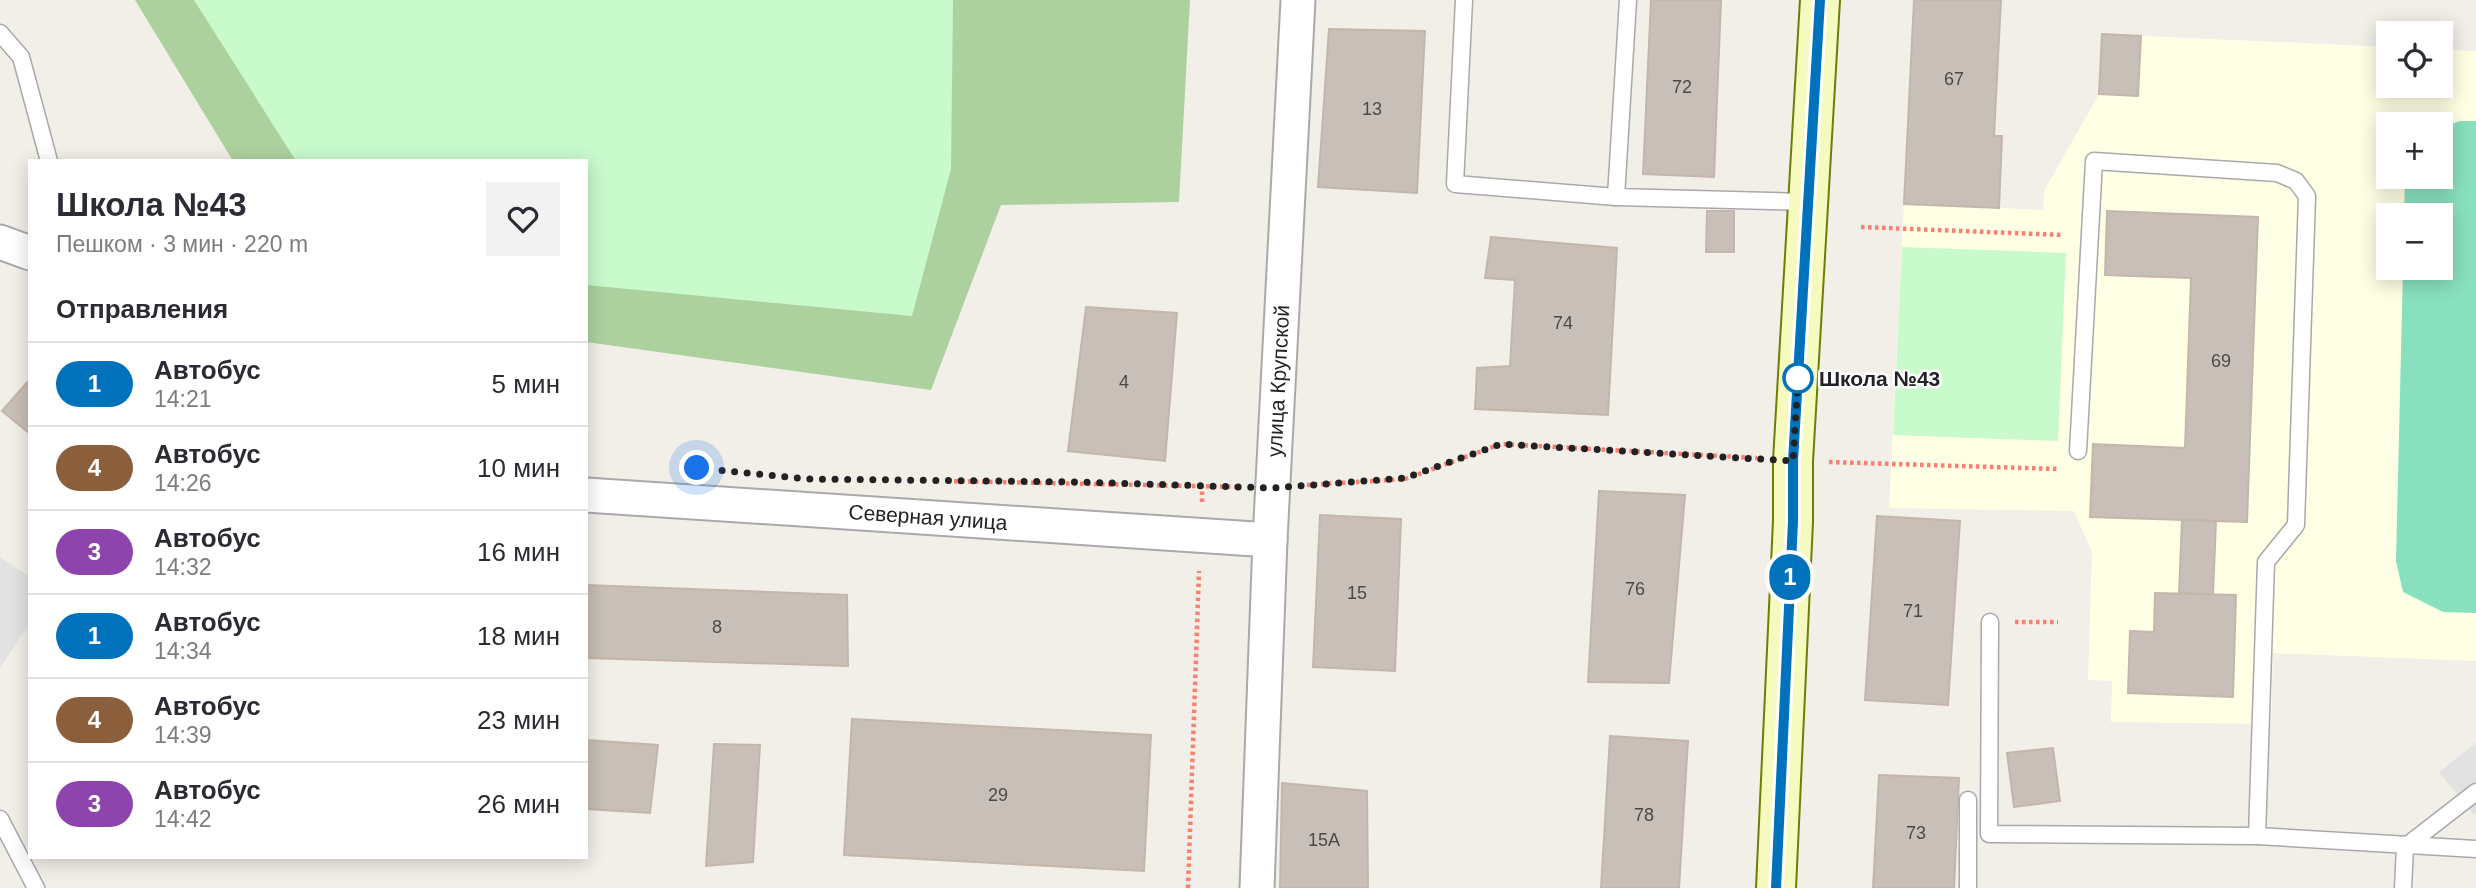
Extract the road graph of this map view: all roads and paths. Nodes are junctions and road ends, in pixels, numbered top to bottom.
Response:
1 (1298, 0) edge
2 (1464, 0) edge
3 (1628, 0) edge
4 (1819, 0) edge
5 (0, 33) edge
6 (48, 159) edge
7 (1616, 197) junction
8 (1807, 202) junction
9 (1861, 227) dead end
10 (2091, 236) junction
11 (0, 243) edge
12 (28, 252) edge
13 (2078, 451) joint
14 (1793, 461) junction
15 (943, 481) dead end
16 (1202, 486) junction
17 (1273, 488) junction
18 (588, 495) edge
19 (1201, 536) junction
20 (1270, 540) junction
21 (1990, 622) joint
22 (2058, 622) dead end
23 (2476, 792) edge
24 (1968, 800) dead end
25 (0, 819) edge
26 (2257, 836) junction
27 (2405, 847) junction
28 (2476, 849) edge
29 (36, 888) edge
30 (1188, 888) edge
31 (1257, 888) edge
32 (1776, 888) edge
33 (1968, 888) edge
34 (2403, 888) edge

1 - 17 street, улица Крупской
2 - 7 lane
3 - 7 lane
4 - 8 main road
5 - 6 lane
7 - 8 lane
8 - 14 main road
9 - 10 path
10 - 13 lane
10 - 26 lane
11 - 12 street
13 - 14 path
14 - 17 path
14 - 32 main road
15 - 16 path
16 - 17 path
16 - 19 path
17 - 20 street, улица Крупской
18 - 19 street, Северная улица
19 - 20 street, Северная улица
19 - 30 path
20 - 31 street, улица Крупской
21 - 22 path
21 - 26 lane
23 - 27 lane
24 - 33 lane
25 - 29 lane
26 - 27 lane
27 - 28 lane
27 - 34 lane

